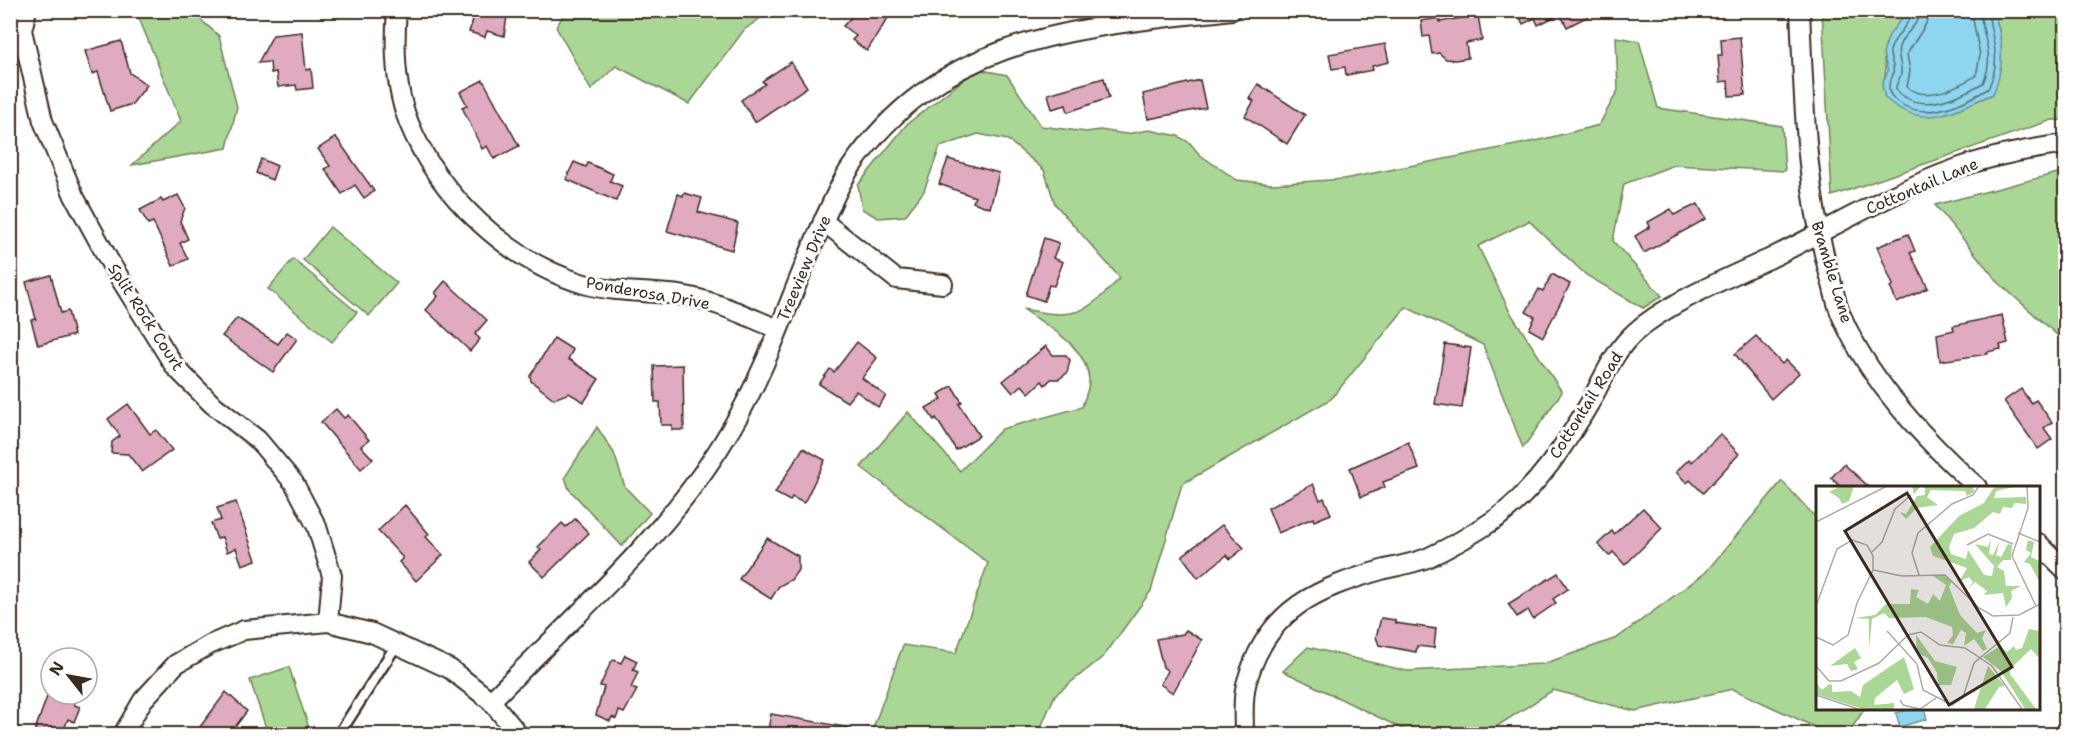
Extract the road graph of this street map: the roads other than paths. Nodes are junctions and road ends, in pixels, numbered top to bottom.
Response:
1 (27, 10) edge
2 (397, 10) edge
3 (1232, 10) edge
4 (1800, 10) edge
5 (2066, 144) edge
6 (823, 221) junction
7 (1818, 235) junction
8 (943, 284) dead end
9 (778, 329) junction
10 (1976, 486) edge
11 (2040, 545) edge
12 (2066, 571) edge
13 (328, 622) junction
14 (397, 645) junction
15 (491, 701) junction
16 (123, 735) edge
17 (339, 735) edge
18 (518, 735) edge
19 (1244, 735) edge

1 - 13 street, Split Rock Court
2 - 9 street, Ponderosa Drive
3 - 6 street, Treeview Drive
4 - 7 street, Bramble Lane
5 - 7 street, Cottontail Lane
6 - 8 street
6 - 9 street, Treeview Drive
7 - 10 street, Bramble Lane
7 - 19 street, Cottontail Road
9 - 15 street, Treeview Drive
11 - 12 street
13 - 14 street
13 - 16 street
14 - 15 street
14 - 17 lane
15 - 18 street

